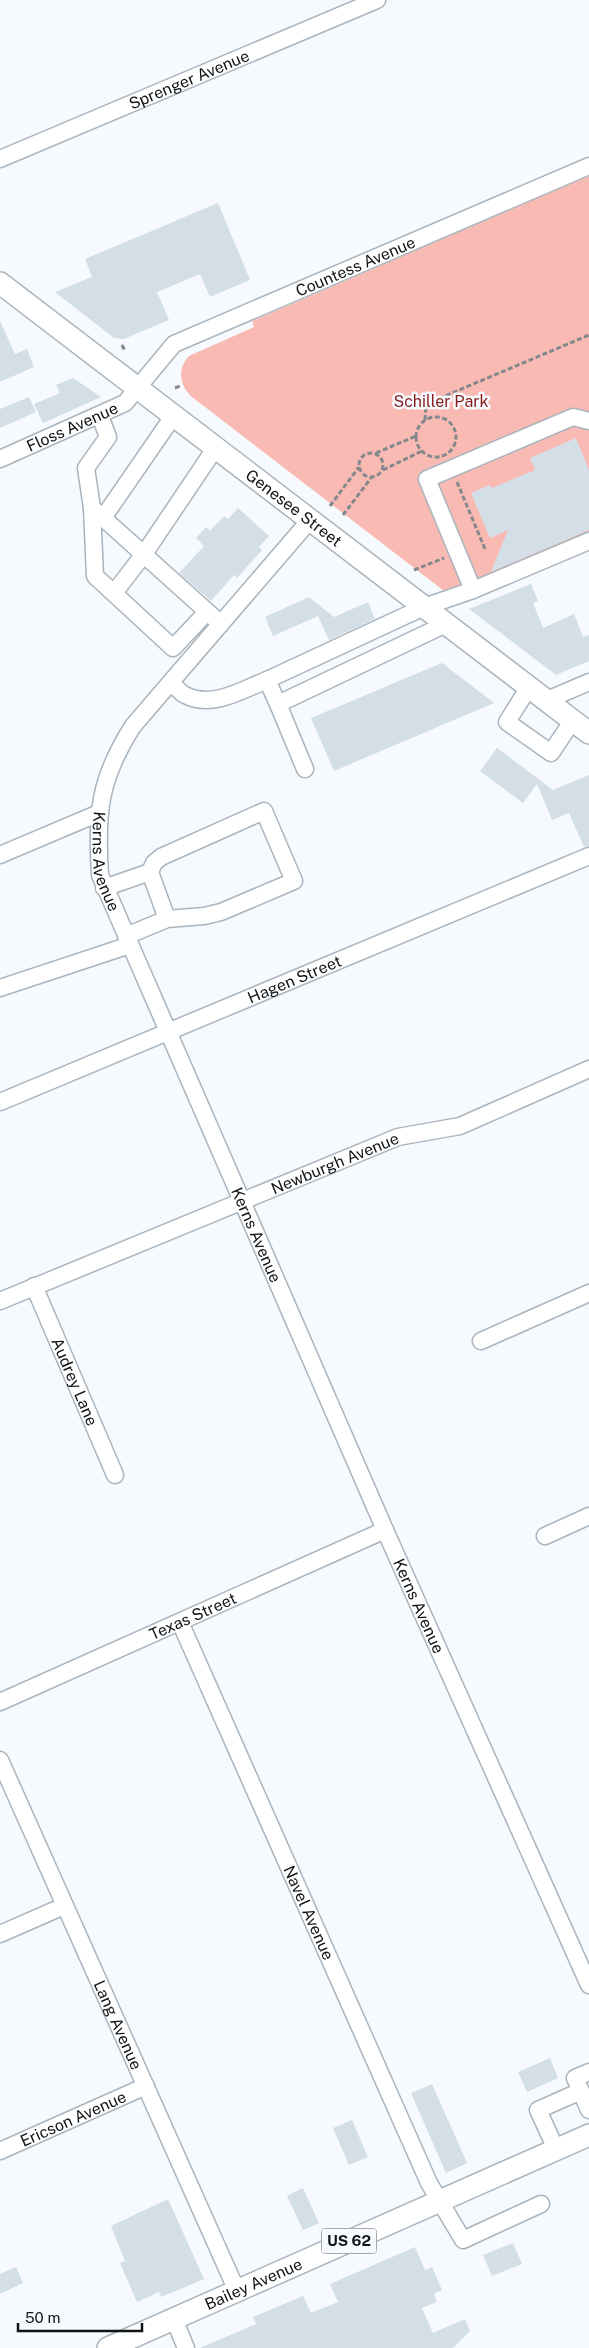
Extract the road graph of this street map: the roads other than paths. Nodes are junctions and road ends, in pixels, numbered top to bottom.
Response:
1 (377, 0) edge
2 (0, 159) edge
3 (589, 166) edge
4 (0, 283) edge
5 (140, 388) junction
6 (174, 415) junction
7 (100, 416) junction
8 (589, 421) edge
9 (216, 447) junction
10 (0, 459) edge
11 (98, 513) junction
12 (310, 520) junction
13 (589, 540) edge
14 (144, 554) junction
15 (473, 590) junction
16 (114, 593) junction
17 (424, 607) junction
18 (206, 612) junction
19 (221, 624) junction
20 (446, 624) junction
21 (380, 627) junction
22 (402, 646) junction
23 (173, 648) junction
24 (189, 660) junction
25 (267, 680) junction
26 (171, 682) junction
27 (589, 682) edge
28 (529, 687) junction
29 (546, 700) junction
30 (278, 704) junction
31 (581, 726) edge
32 (305, 769) dead end
33 (98, 813) junction
34 (0, 855) edge
35 (589, 856) edge
36 (150, 872) junction
37 (104, 888) junction
38 (167, 919) junction
39 (128, 941) junction
40 (0, 988) edge
41 (168, 1032) junction
42 (589, 1068) edge
43 (0, 1102) edge
44 (241, 1201) junction
45 (34, 1286) junction
46 (589, 1293) edge
47 (0, 1301) edge
48 (481, 1342) dead end
49 (115, 1475) dead end
50 (589, 1516) edge
51 (385, 1530) junction
52 (545, 1536) dead end
53 (180, 1622) junction
54 (0, 1702) edge
55 (0, 1760) edge
56 (64, 1906) junction
57 (0, 1934) edge
58 (589, 1985) edge
59 (589, 2072) edge
60 (146, 2086) junction
61 (580, 2091) junction
62 (589, 2110) edge
63 (589, 2135) edge
64 (0, 2150) edge
65 (556, 2150) junction
66 (439, 2201) junction
67 (541, 2204) dead end
68 (237, 2291) junction
69 (174, 2319) junction
70 (108, 2348) edge
71 (186, 2348) edge

1 - 2 street, Sprenger Avenue
3 - 5 street, Countess Avenue
4 - 5 main road, Genesee Street
5 - 6 main road, Genesee Street
5 - 7 street, Floss Avenue
6 - 9 main road, Genesee Street
6 - 11 street
7 - 10 street, Floss Avenue
7 - 11 street
8 - 15 street
9 - 12 main road, Genesee Street
9 - 14 street
11 - 14 street
11 - 16 street
12 - 17 main road, Genesee Street
12 - 19 street, Kerns Avenue
13 - 15 street
14 - 16 street
14 - 18 street
15 - 17 street
16 - 23 street
17 - 20 main road, Genesee Street
17 - 21 street
18 - 19 street
18 - 23 street
19 - 24 street, Kerns Avenue
20 - 22 street
20 - 28 main road, Genesee Street
21 - 22 street
21 - 25 street
22 - 30 street
23 - 24 street
24 - 26 street, Kerns Avenue
25 - 26 street
25 - 30 street
26 - 33 street, Kerns Avenue
27 - 29 street
28 - 29 main road, Genesee Street
28 - 31 street
29 - 31 main road, Genesee Street
30 - 32 street
33 - 34 street
33 - 37 street, Kerns Avenue
35 - 41 street, Hagen Street
36 - 37 street
36 - 38 street
36 - 38 street
37 - 39 street, Kerns Avenue
38 - 39 street
39 - 40 street
39 - 41 street, Kerns Avenue
41 - 43 street, Hagen Street
41 - 44 street, Kerns Avenue
42 - 44 street, Newburgh Avenue
44 - 45 street, Newburgh Avenue
44 - 51 street, Kerns Avenue
45 - 47 street, Newburgh Avenue
45 - 49 street, Audrey Lane
46 - 48 street
50 - 52 street
51 - 53 street, Texas Street
51 - 58 street, Kerns Avenue
53 - 54 street, Texas Street
53 - 66 street, Navel Avenue
55 - 56 street, Lang Avenue
56 - 57 street
56 - 60 street, Lang Avenue
59 - 61 street
60 - 64 street, Ericson Avenue
60 - 68 street, Lang Avenue
61 - 62 street
61 - 65 street
63 - 65 main road, Bailey Avenue / US 62
65 - 66 main road, Bailey Avenue / US 62
66 - 67 street, Navel Avenue
66 - 68 main road, Bailey Avenue / US 62
68 - 69 main road, Bailey Avenue / US 62
69 - 70 main road, Bailey Avenue / US 62
69 - 71 street

